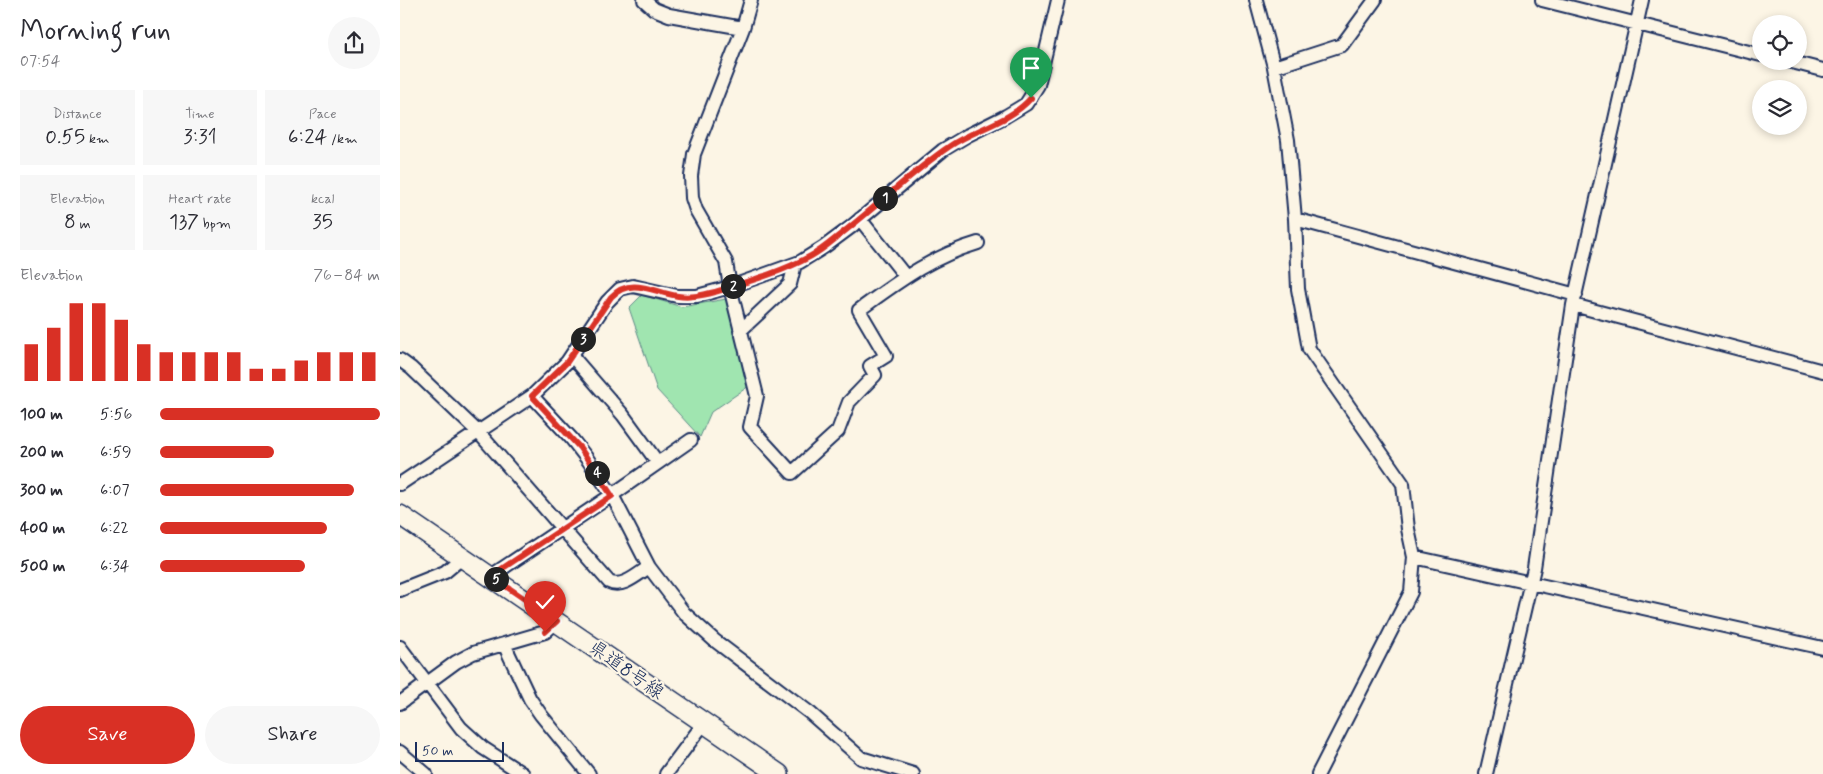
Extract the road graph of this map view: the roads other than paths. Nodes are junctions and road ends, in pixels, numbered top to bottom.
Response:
1 (644, 0) edge
2 (751, 0) edge
3 (1058, 0) edge
4 (1256, 0) edge
5 (1375, 0) edge
6 (1542, 0) edge
7 (1642, 0) edge
8 (1637, 23) junction
9 (743, 28) junction
10 (1752, 52) edge
11 (1807, 66) edge
12 (1274, 68) junction
13 (1823, 70) edge
14 (860, 219) junction
15 (1295, 219) junction
16 (978, 243) dead end
17 (795, 264) junction
18 (906, 276) junction
19 (730, 287) junction
20 (1575, 300) junction
21 (740, 331) junction
22 (572, 356) junction
23 (400, 360) edge
24 (1823, 371) edge
25 (532, 396) junction
26 (478, 433) junction
27 (691, 440) dead end
28 (658, 463) junction
29 (400, 484) edge
30 (612, 496) junction
31 (400, 515) edge
32 (563, 528) junction
33 (463, 557) junction
34 (1414, 557) junction
35 (649, 567) junction
36 (491, 576) junction
37 (1531, 582) junction
38 (400, 590) edge
39 (557, 621) junction
40 (504, 644) junction
41 (400, 647) edge
42 (1823, 648) edge
43 (426, 682) junction
44 (400, 703) edge
45 (704, 723) junction
46 (400, 752) edge
47 (908, 773) edge
48 (426, 774) edge
49 (523, 774) edge
50 (589, 774) edge
51 (666, 774) edge
52 (779, 774) edge
53 (1318, 774) edge
54 (1486, 774) edge

1 - 9 street
2 - 9 street
3 - 14 street
4 - 12 street
5 - 12 street
6 - 8 street
7 - 8 street
8 - 10 street
8 - 20 street
9 - 19 street
11 - 13 street
12 - 15 street
14 - 17 street
14 - 18 street
15 - 20 street
15 - 34 street
16 - 18 street
17 - 19 street
17 - 21 street
18 - 21 street
19 - 21 street
19 - 22 street
20 - 24 street
20 - 37 street
22 - 25 street
22 - 28 street
23 - 26 street
25 - 26 street
25 - 30 street
26 - 29 street
26 - 32 street
27 - 28 street
28 - 30 street
30 - 32 street
30 - 35 street
31 - 33 main road, 県道8号線
32 - 35 street
32 - 36 street
33 - 36 main road, 県道8号線
33 - 38 street
34 - 37 street
34 - 53 street
35 - 47 street
36 - 39 main road, 県道8号線
37 - 42 street
37 - 54 street
39 - 40 street
39 - 45 main road, 県道8号線
40 - 43 street
40 - 50 street
41 - 43 street
43 - 44 street
43 - 49 street
45 - 51 street
45 - 52 main road, 県道8号線
46 - 48 street

